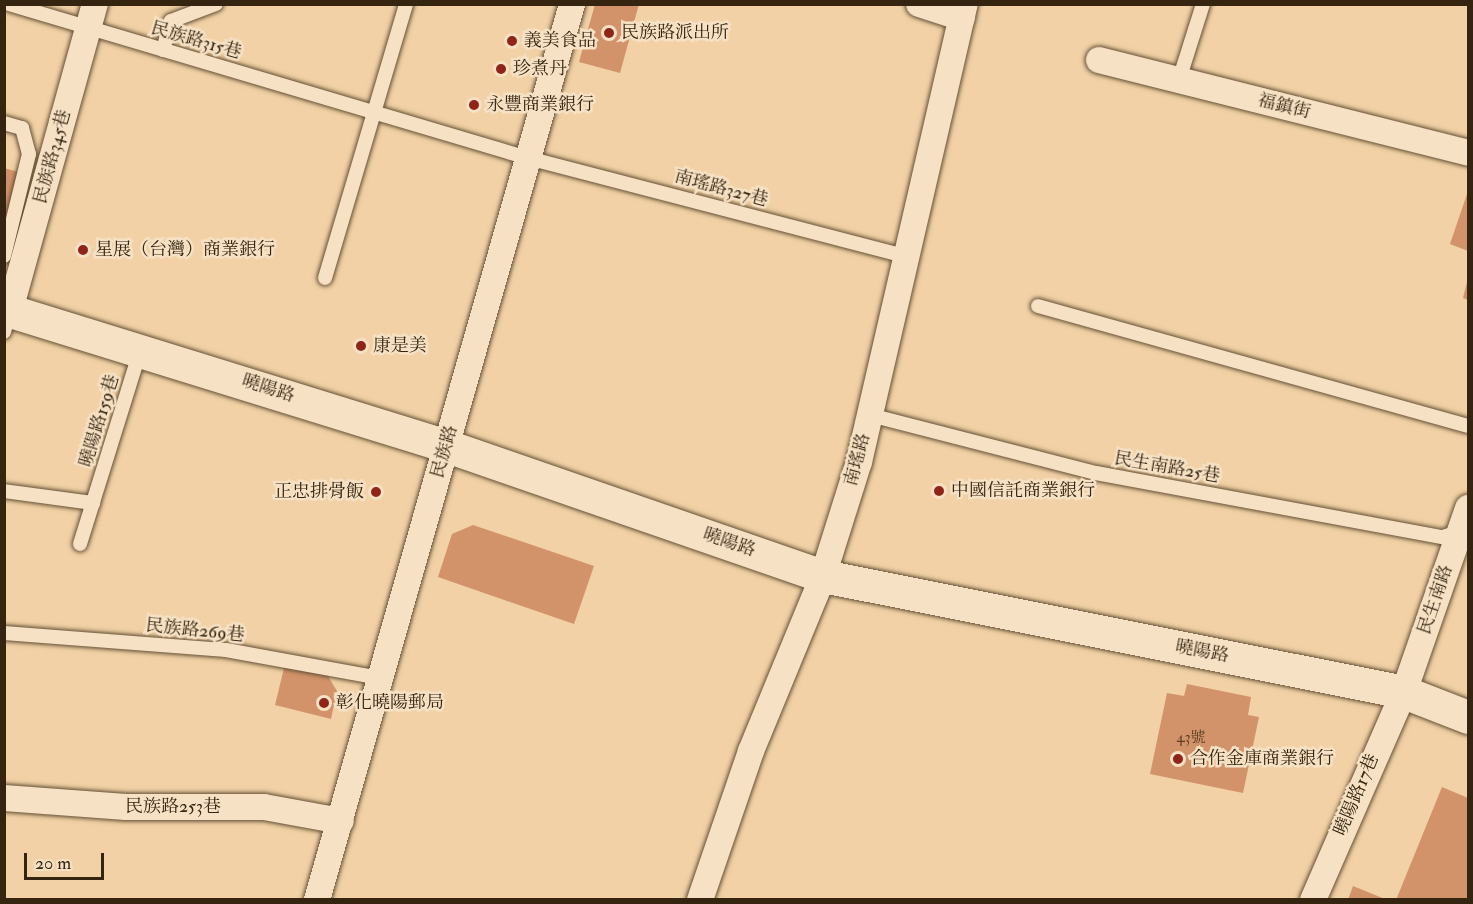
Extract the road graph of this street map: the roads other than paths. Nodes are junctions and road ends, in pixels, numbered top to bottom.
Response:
1 (9, 4) edge
2 (95, 4) edge
3 (216, 4) edge
4 (406, 4) edge
5 (572, 4) edge
6 (919, 4) edge
7 (1203, 4) edge
8 (964, 11) edge
9 (88, 29) junction
10 (163, 50) junction
11 (1100, 60) dead end
12 (1179, 80) junction
13 (373, 112) junction
14 (4, 123) edge
15 (1468, 153) edge
16 (528, 158) junction
17 (4, 256) edge
18 (906, 256) junction
19 (325, 278) dead end
20 (1038, 306) dead end
21 (6, 317) edge
22 (140, 349) junction
23 (870, 416) junction
24 (1468, 426) edge
25 (447, 446) junction
26 (4, 491) edge
27 (93, 503) junction
28 (1466, 523) edge
29 (80, 544) dead end
30 (823, 576) junction
31 (4, 633) edge
32 (380, 678) junction
33 (1404, 693) junction
34 (1468, 717) edge
35 (4, 798) edge
36 (340, 821) junction
37 (708, 898) edge
38 (317, 900) edge
39 (1313, 900) edge

1 - 9 lane, 民族路315巷
2 - 9 street, 民族路345巷
3 - 10 lane
4 - 13 lane
5 - 16 street, 民族路
6 - 8 street
7 - 12 lane
8 - 18 street, 南瑤路
9 - 10 lane, 民族路315巷
9 - 21 street, 民族路345巷
10 - 13 lane, 民族路315巷
11 - 12 street, 福鎮街
12 - 15 street, 福鎮街
13 - 16 lane, 民族路315巷
13 - 19 lane
14 - 17 lane
16 - 18 lane, 南瑤路327巷
16 - 25 street, 民族路
18 - 23 street, 南瑤路
20 - 24 lane
21 - 22 street, 曉陽路
22 - 25 street, 曉陽路
22 - 27 lane, 曉陽路159巷
23 - 28 lane, 民生南路25巷
23 - 30 street, 南瑤路
25 - 30 street, 曉陽路
25 - 32 street, 民族路
26 - 27 lane
27 - 29 lane, 曉陽路159巷
28 - 33 street, 民生南路
30 - 33 street, 曉陽路
30 - 37 street, 南瑤路
31 - 32 lane, 民族路269巷
32 - 36 street, 民族路
33 - 34 street, 曉陽路
33 - 39 street, 曉陽路17巷
35 - 36 street, 民族路253巷
36 - 38 street, 民族路

